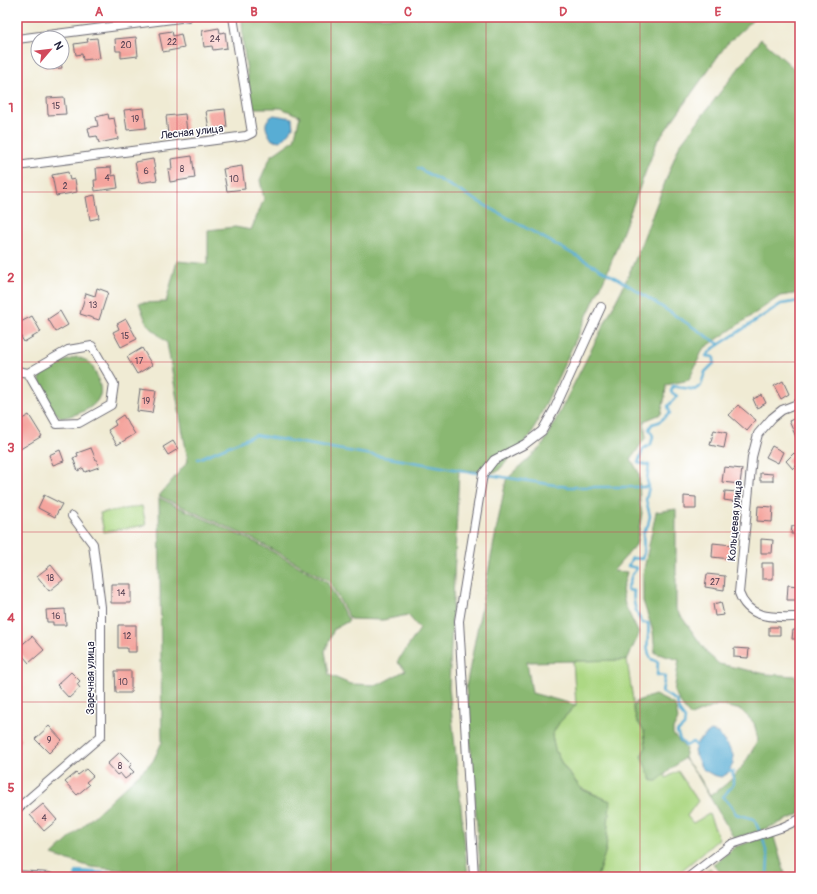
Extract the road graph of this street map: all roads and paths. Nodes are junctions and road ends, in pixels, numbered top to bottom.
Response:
1 (188, 17) edge
2 (233, 17) edge
3 (17, 39) edge
4 (17, 166) edge
5 (601, 307) dead end
6 (17, 371) edge
7 (28, 373) junction
8 (800, 403) edge
9 (72, 516) dead end
10 (800, 617) edge
11 (17, 809) edge
12 (800, 819) edge
13 (17, 875) edge
14 (49, 877) edge
15 (474, 877) edge
16 (689, 877) edge

1 - 3 street
2 - 4 street, Лесная улица
5 - 15 street
6 - 7 street
7 - 7 street
8 - 10 street, Кольцевая улица
9 - 11 street, Заречная улица
12 - 16 street
13 - 14 street

